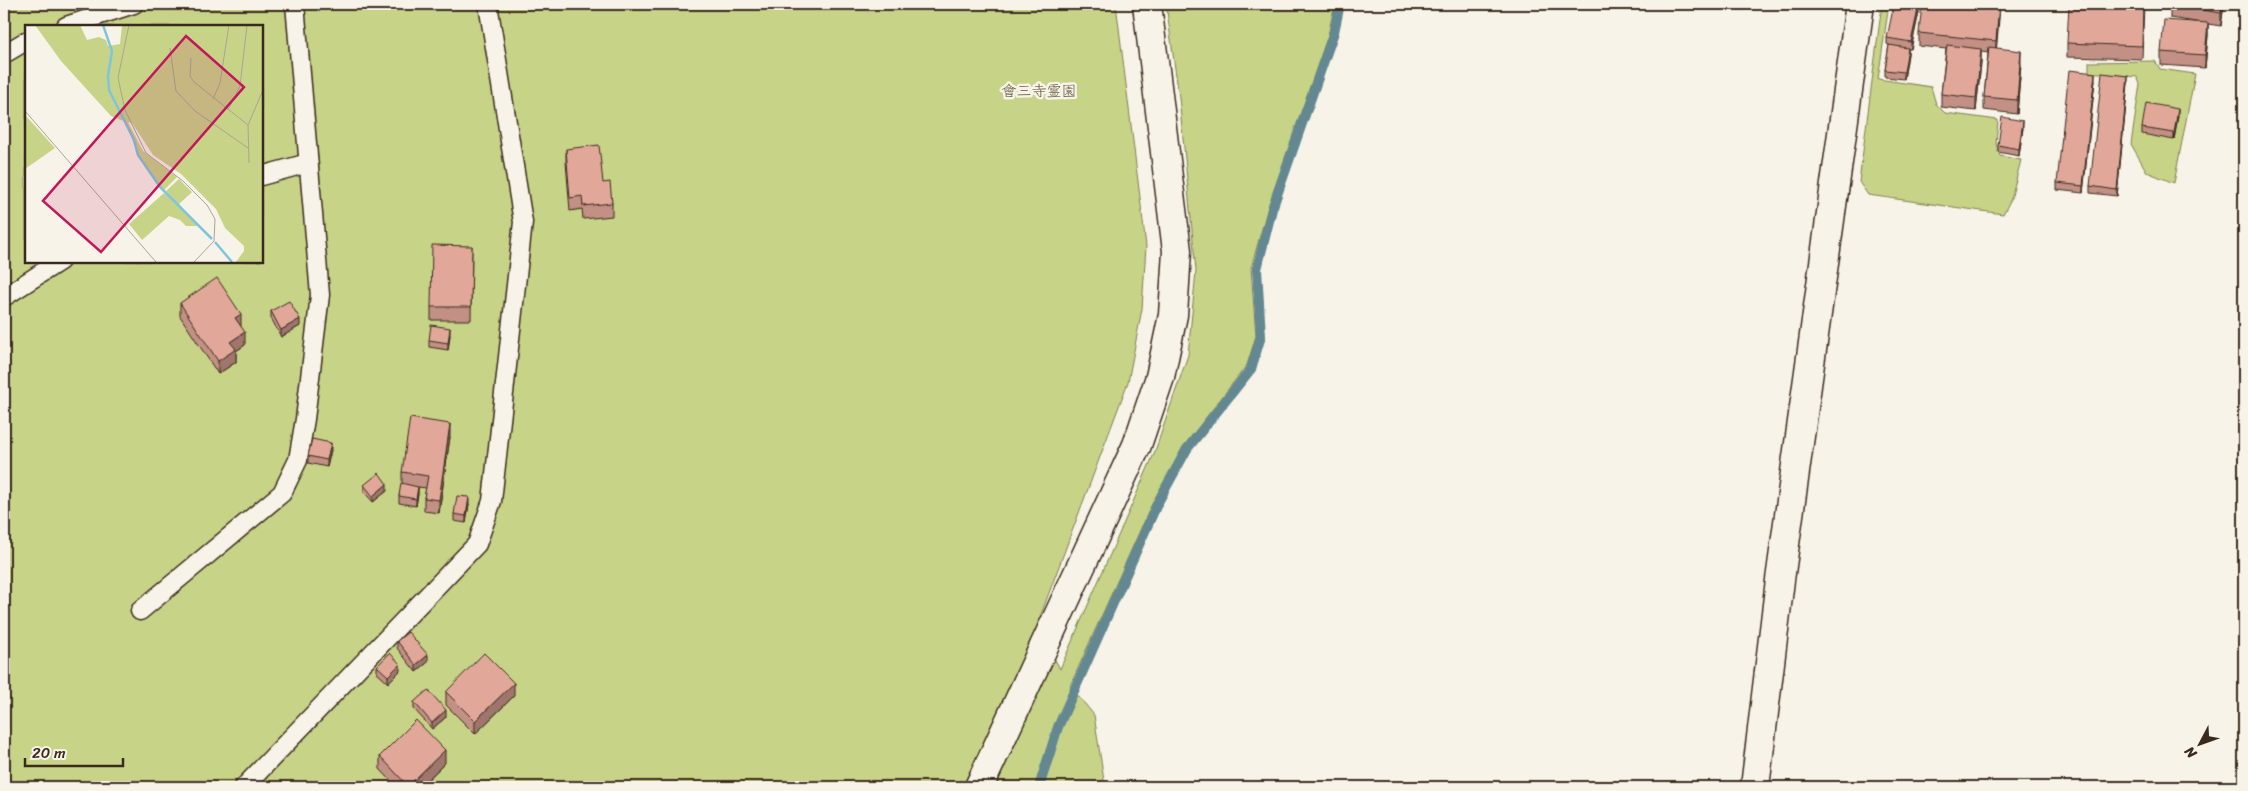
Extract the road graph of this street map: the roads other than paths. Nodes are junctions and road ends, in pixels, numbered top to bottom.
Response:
1 (134, 4) edge
2 (295, 4) edge
3 (488, 4) edge
4 (1147, 4) edge
5 (1860, 4) edge
6 (69, 25) edge
7 (25, 42) edge
8 (4, 54) edge
9 (308, 163) junction
10 (262, 176) edge
11 (58, 262) edge
12 (4, 297) edge
13 (140, 611) dead end
14 (244, 787) edge
15 (979, 787) edge
16 (1755, 787) edge

1 - 6 lane
2 - 9 lane
3 - 14 lane
4 - 15 street
5 - 16 street
7 - 8 lane
9 - 10 lane
9 - 13 lane
11 - 12 lane

